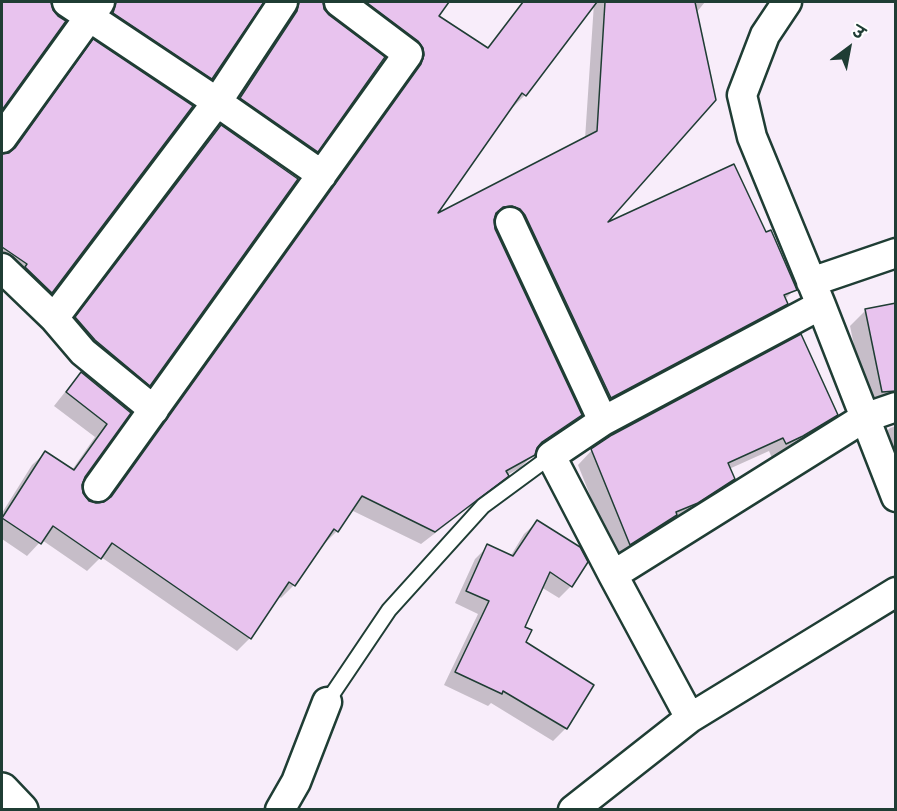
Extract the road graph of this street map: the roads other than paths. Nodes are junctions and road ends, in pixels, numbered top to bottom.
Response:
1 (283, 2) edge
2 (339, 2) edge
3 (787, 2) edge
4 (85, 7) edge
5 (217, 102) junction
6 (2, 138) edge
7 (322, 175) junction
8 (510, 222) dead end
9 (896, 253) edge
10 (2, 268) edge
11 (816, 294) junction
12 (54, 318) junction
13 (896, 407) edge
14 (154, 410) junction
15 (864, 418) junction
16 (603, 421) junction
17 (551, 456) junction
18 (99, 487) dead end
19 (896, 497) edge
20 (613, 575) junction
21 (896, 592) edge
22 (327, 702) joint
23 (690, 718) junction
24 (2, 790) edge
25 (21, 810) edge
26 (280, 810) edge
27 (573, 810) edge

1 - 5 street
2 - 7 street
3 - 11 street
4 - 5 street
4 - 6 street
5 - 7 street
5 - 12 street
7 - 14 street
8 - 16 street
9 - 11 street
10 - 12 street
11 - 15 street
11 - 16 street
12 - 14 street
13 - 15 street
14 - 18 street
15 - 19 street
15 - 20 street
16 - 17 street
17 - 20 street
17 - 22 lane
20 - 23 street
21 - 23 street
22 - 26 street
23 - 27 street
24 - 25 main road

